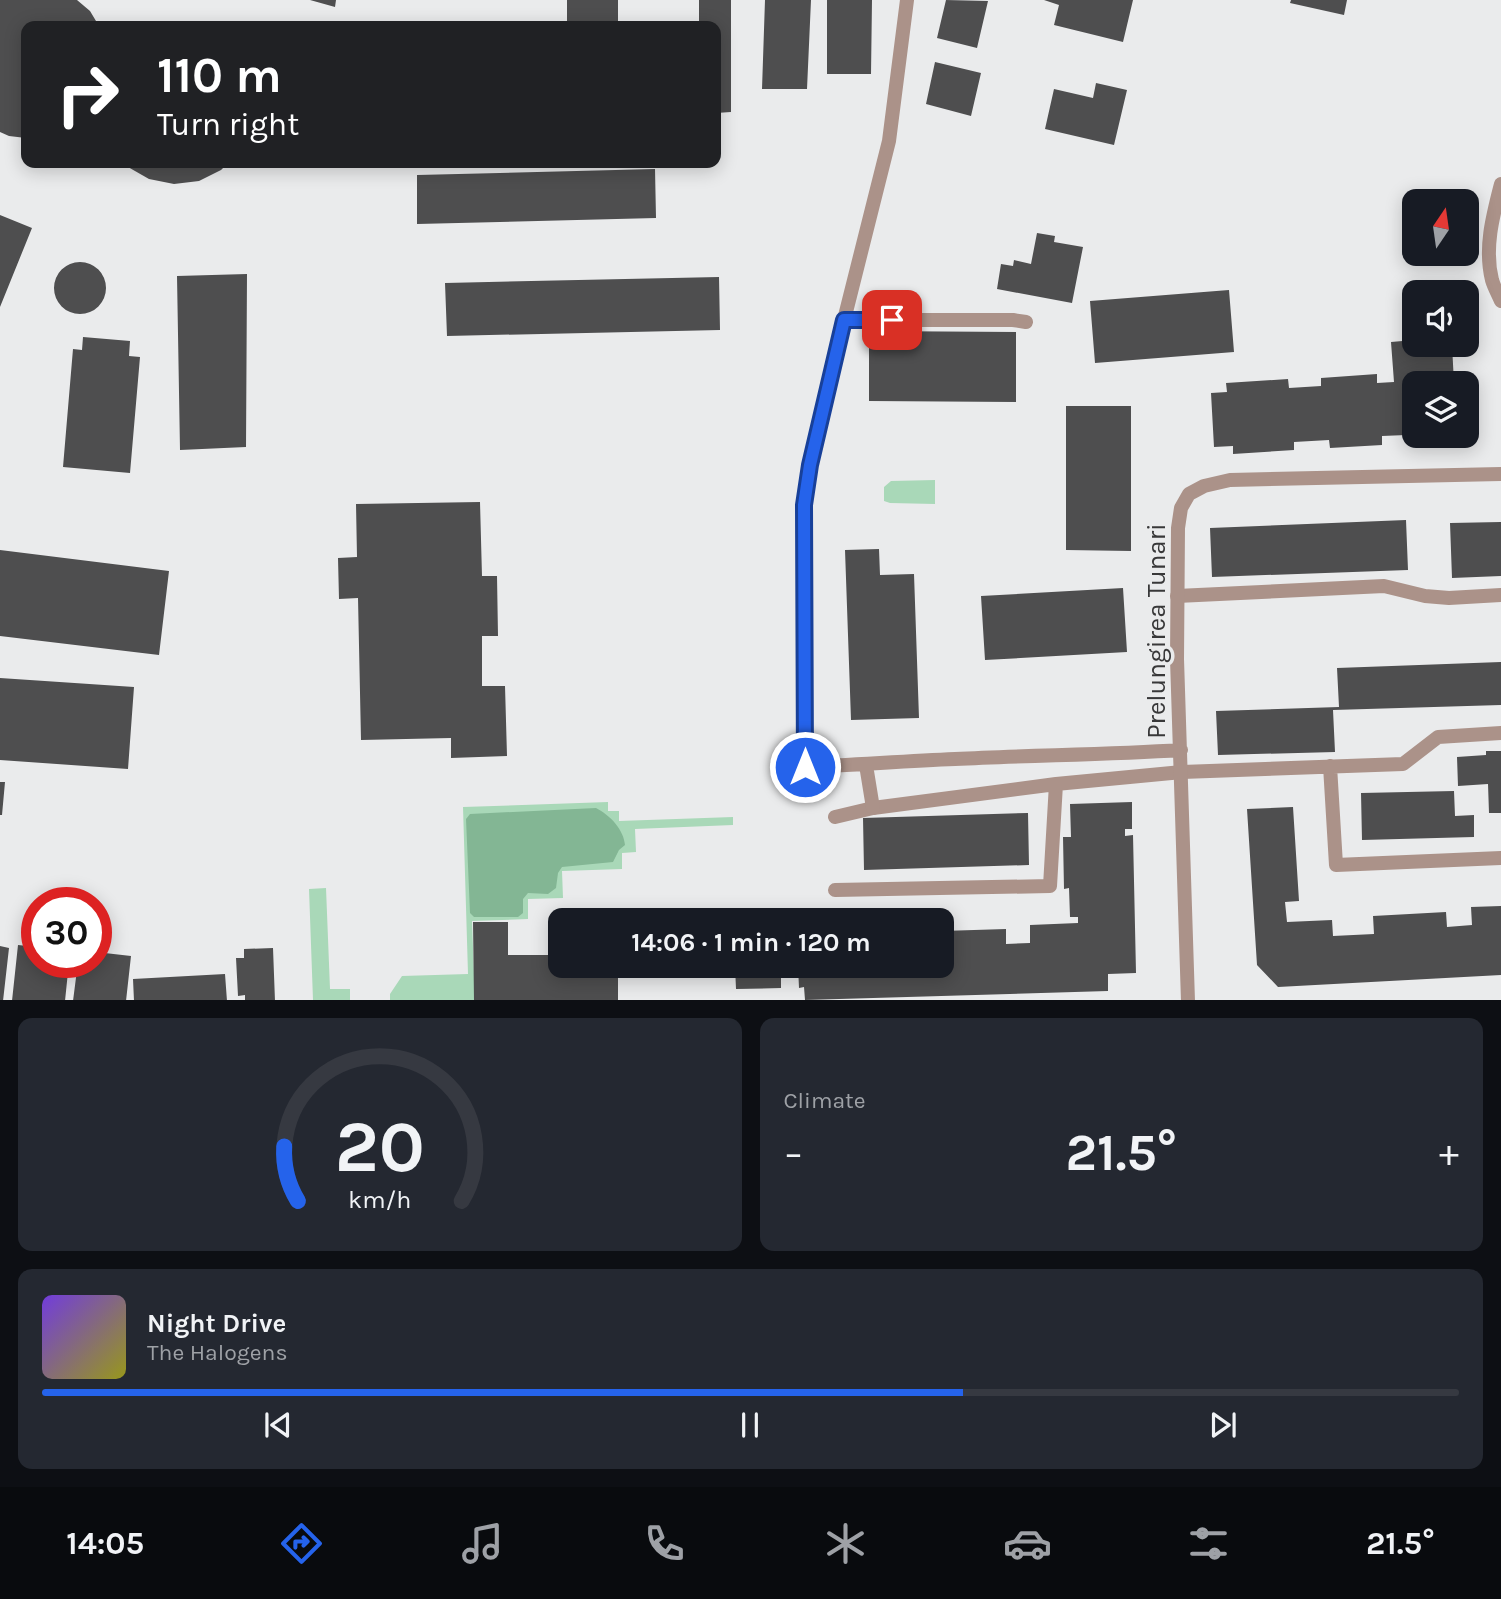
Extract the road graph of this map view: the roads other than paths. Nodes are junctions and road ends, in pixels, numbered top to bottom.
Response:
1 (907, 0) edge
2 (1501, 184) edge
3 (1501, 301) edge
4 (844, 320) junction
5 (1026, 322) dead end
6 (1501, 474) edge
7 (1501, 595) edge
8 (1177, 596) junction
9 (1501, 733) edge
10 (1181, 750) junction
11 (866, 765) junction
12 (1330, 766) junction
13 (1182, 772) junction
14 (1056, 784) junction
15 (873, 808) junction
16 (835, 817) dead end
17 (1501, 858) edge
18 (835, 890) dead end
19 (1188, 1000) edge

1 - 4 street
2 - 3 street
4 - 5 street
4 - 11 street
6 - 8 street, Prelungirea Tunari
7 - 8 street
8 - 10 street, Prelungirea Tunari
9 - 12 street
10 - 11 street
10 - 13 street, Prelungirea Tunari
11 - 15 street
12 - 13 street
12 - 17 street
13 - 14 street
13 - 19 street, Prelungirea Tunari
14 - 15 street
14 - 18 street
15 - 16 street

